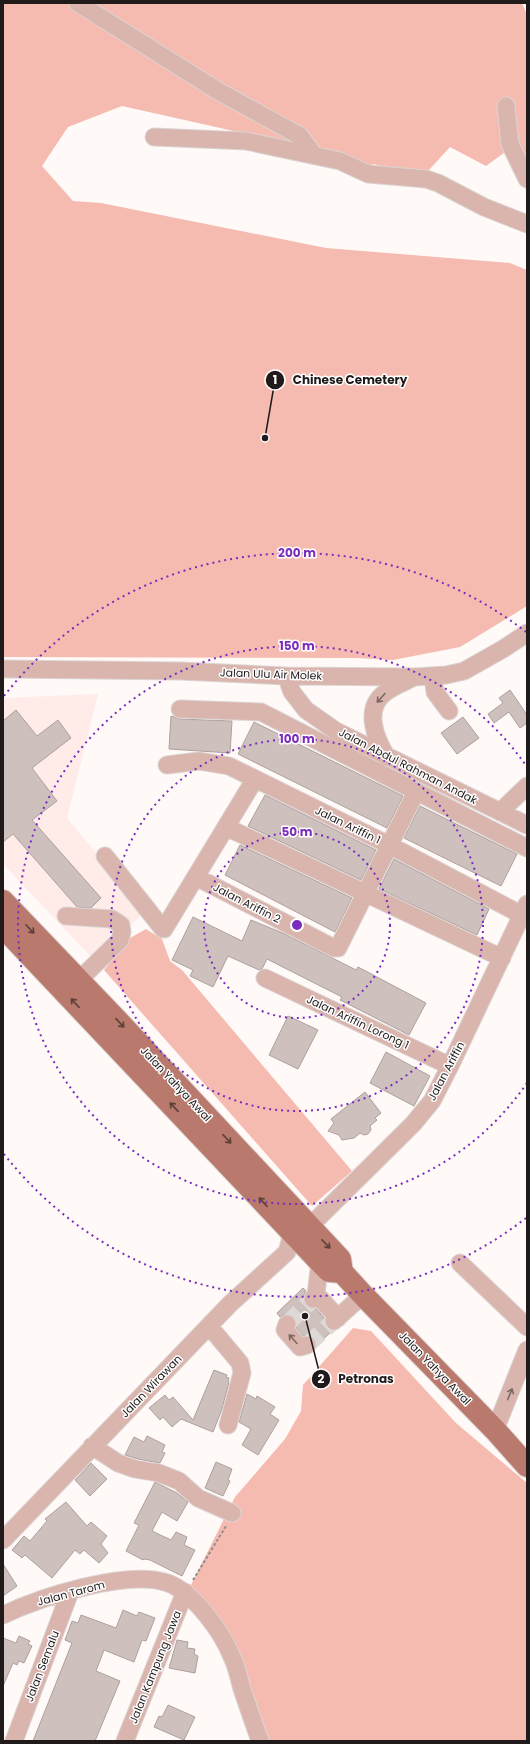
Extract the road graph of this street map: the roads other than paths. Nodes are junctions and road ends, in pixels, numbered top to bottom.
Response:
1 (78, 3) edge
2 (506, 106) dead end
3 (154, 137) dead end
4 (314, 155) junction
5 (527, 179) edge
6 (526, 219) edge
7 (527, 633) edge
8 (3, 669) edge
9 (286, 676) junction
10 (433, 676) junction
11 (414, 677) junction
12 (180, 709) dead end
13 (449, 711) dead end
14 (387, 757) junction
15 (167, 765) dead end
16 (255, 778) junction
17 (527, 786) edge
18 (416, 792) junction
19 (500, 812) junction
20 (527, 825) edge
21 (226, 828) junction
22 (389, 845) junction
23 (527, 848) edge
24 (105, 856) dead end
25 (196, 876) junction
26 (366, 893) junction
27 (3, 901) edge
28 (524, 909) edge
29 (66, 916) dead end
30 (3, 927) edge
31 (502, 958) junction
32 (265, 978) dead end
33 (79, 980) junction
34 (450, 1066) junction
35 (299, 1228) junction
36 (288, 1252) junction
37 (317, 1258) junction
38 (460, 1263) dead end
39 (342, 1272) junction
40 (363, 1295) junction
41 (287, 1324) dead end
42 (209, 1326) junction
43 (527, 1327) edge
44 (307, 1345) dead end
45 (527, 1350) edge
46 (228, 1425) dead end
47 (495, 1430) junction
48 (92, 1446) junction
49 (527, 1466) edge
50 (232, 1513) road end
51 (3, 1540) edge
52 (70, 1592) junction
53 (185, 1592) junction
54 (3, 1615) edge
55 (14, 1741) edge
56 (126, 1741) edge
57 (260, 1741) edge

1 - 4 street
2 - 5 street
3 - 4 street
4 - 6 street
7 - 10 street, Jalan Ulu Air Molek
8 - 9 street, Jalan Ulu Air Molek
9 - 11 street, Jalan Ulu Air Molek
9 - 14 street, Jalan Abdul Rahman Andak
10 - 11 street, Jalan Ulu Air Molek
10 - 13 street
11 -> 14 street
12 - 18 street
14 - 19 street, Jalan Abdul Rahman Andak
15 - 16 street, Jalan Ariffin 1
16 - 21 street
16 - 22 street, Jalan Ariffin 1
17 - 19 street
18 - 22 street
18 - 23 street
19 - 20 street, Jalan Abdul Rahman Andak
21 - 25 street
21 - 26 street
22 - 26 street
22 - 28 street, Jalan Ariffin 1
24 - 25 street
25 - 26 street, Jalan Ariffin 2
26 - 31 street
27 -> 33 main road, Jalan Yahya Awal
28 - 31 street, Jalan Ariffin
29 - 33 street
35 -> 30 main road, Jalan Yahya Awal
31 - 34 street, Jalan Ariffin
32 - 34 street, Jalan Ariffin Lorong 1
33 -> 35 main road, Jalan Yahya Awal
34 - 35 street, Jalan Ariffin
35 - 36 street
35 - 37 main road, Jalan Yahya Awal
35 -> 39 main road, Jalan Yahya Awal
36 - 37 street
36 - 42 street, Jalan Wirawan
37 - 39 main road, Jalan Yahya Awal
37 - 40 street
38 - 43 street
39 - 40 main road, Jalan Yahya Awal
40 - 47 main road, Jalan Yahya Awal
44 -> 41 street
42 - 46 street
42 - 48 street, Jalan Wirawan
47 -> 45 street
47 - 49 main road, Jalan Yahya Awal
48 - 50 street
48 - 51 street, Jalan Wirawan
52 - 53 street, Jalan Tarom
52 - 54 street, Jalan Tarom
52 - 55 street, Jalan Semalu
53 - 56 street, Jalan Kampung Jawa
53 - 57 street, Jalan Tarom

